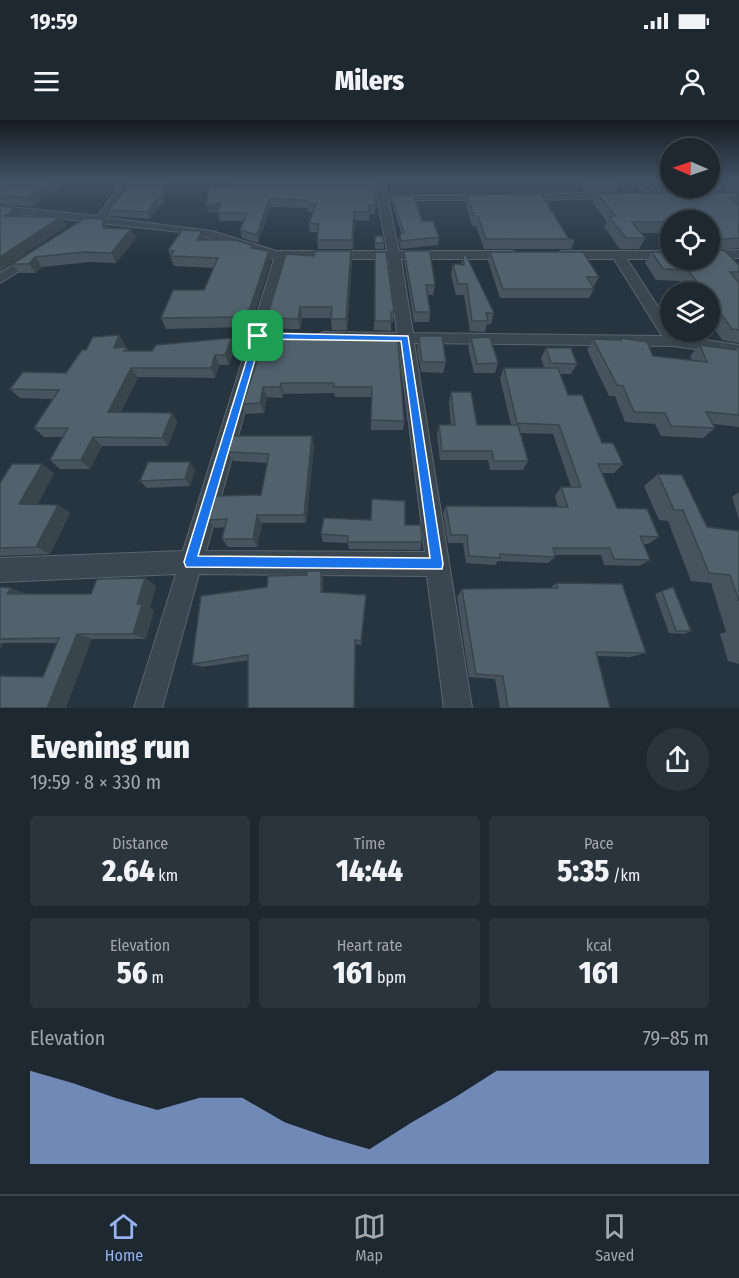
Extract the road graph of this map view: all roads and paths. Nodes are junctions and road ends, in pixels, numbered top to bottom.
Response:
1 (106, 206) edge
2 (385, 206) edge
3 (0, 209) edge
4 (95, 219) junction
5 (72, 231) edge
6 (44, 250) edge
7 (739, 254) edge
8 (277, 255) junction
9 (394, 255) junction
10 (524, 255) edge
11 (548, 255) edge
12 (660, 255) edge
13 (720, 255) edge
14 (619, 256) junction
15 (16, 269) junction
16 (0, 279) edge
17 (0, 294) edge
18 (660, 321) edge
19 (303, 337) edge
20 (405, 338) junction
21 (660, 341) edge
22 (680, 342) edge
23 (739, 350) edge
24 (190, 562) junction
25 (437, 564) junction
26 (0, 570) edge
27 (148, 708) edge
28 (458, 708) edge

1 - 4 street
2 - 9 street
3 - 4 street
4 - 5 street
4 - 8 street
6 - 15 street
7 - 13 street
8 - 9 street
8 - 24 street
9 - 10 street
9 - 20 street
11 - 14 street
12 - 14 street
14 - 18 street
15 - 16 street
15 - 17 street
19 - 20 street
20 - 21 street
20 - 25 street
22 - 23 street
24 - 25 street
24 - 26 street
24 - 27 street
25 - 28 street

